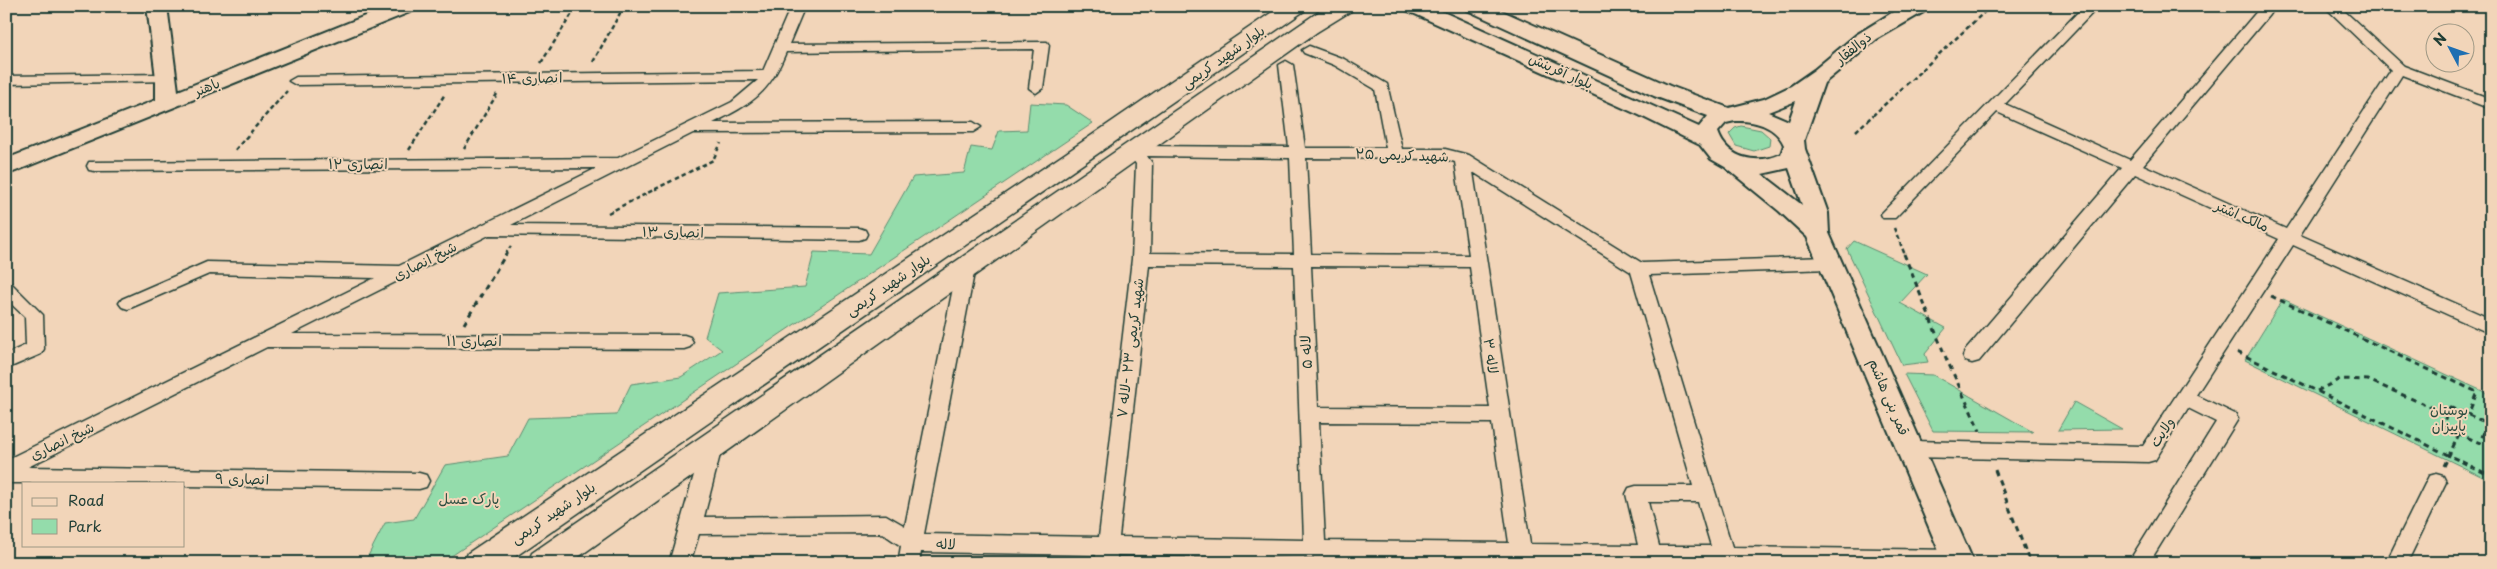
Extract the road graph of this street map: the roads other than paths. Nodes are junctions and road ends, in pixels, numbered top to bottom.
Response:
1 (157, 6) edge
2 (408, 6) edge
3 (798, 6) edge
4 (1343, 6) edge
5 (1413, 6) edge
6 (1474, 6) edge
7 (1920, 6) edge
8 (2092, 6) edge
9 (2331, 6) edge
10 (2264, 12) dead end
11 (1300, 24) edge
12 (781, 48) junction
13 (1286, 65) dead end
14 (2400, 69) junction
15 (768, 75) junction
16 (167, 78) junction
17 (6, 80) edge
18 (1815, 80) junction
19 (296, 81) road end
20 (1036, 88) dead end
21 (167, 104) junction
22 (2491, 104) edge
23 (1994, 105) junction
24 (1731, 114) junction
25 (973, 127) dead end
26 (690, 128) junction
27 (1708, 140) junction
28 (1794, 145) junction
29 (1134, 150) junction
30 (1298, 154) junction
31 (1395, 154) junction
32 (1463, 159) junction
33 (1730, 160) junction
34 (621, 163) junction
35 (95, 166) dead end
36 (2132, 166) junction
37 (6, 168) edge
38 (1889, 214) road end
39 (487, 230) junction
40 (1817, 233) junction
41 (859, 234) dead end
42 (2290, 238) junction
43 (1141, 259) junction
44 (1302, 260) junction
45 (1477, 261) junction
46 (1830, 263) junction
47 (966, 268) junction
48 (1639, 269) junction
49 (402, 272) junction
50 (6, 288) edge
51 (128, 303) dead end
52 (2490, 327) edge
53 (265, 341) junction
54 (684, 342) dead end
55 (1972, 356) dead end
56 (6, 362) edge
57 (2185, 398) junction
58 (1309, 414) junction
59 (1500, 416) junction
60 (714, 443) junction
61 (1911, 449) junction
62 (6, 469) edge
63 (6, 476) edge
64 (418, 481) dead end
65 (2436, 482) dead end
66 (1705, 494) junction
67 (691, 526) junction
68 (1315, 550) junction
69 (910, 553) edge
70 (1520, 553) junction
71 (1106, 555) edge
72 (1651, 555) junction
73 (1281, 556) edge
74 (1724, 556) junction
75 (1488, 558) edge
76 (1690, 559) edge
77 (1958, 561) edge
78 (480, 563) edge
79 (544, 563) edge
80 (679, 563) edge
81 (2138, 563) edge
82 (2396, 563) edge

1 - 16 street
2 - 21 street, باهنر
3 - 12 street, شیخ انصاری
4 - 11 main road, بلوار شهید کریمی
5 - 27 street, بلوار آفرینش
6 - 24 street, بلوار آفرینش
7 - 18 street, ذوالفقار
8 - 23 street
9 - 14 street
10 - 36 street
11 - 29 main road, بلوار شهید کریمی
11 - 31 street
11 - 78 main road, بلوار شهید کریمی
12 - 15 street, شیخ انصاری
12 - 20 street
13 - 30 street, لاله ۵
14 - 22 street
14 - 42 street, ولایت
15 - 19 street, انصاری ۱۴
15 - 26 street, شیخ انصاری
16 - 17 street
16 - 21 street
18 - 24 street, ذوالفقار
18 - 28 street
21 - 37 street, باهنر
23 - 36 street, مالک اشتر
23 - 38 street
24 - 27 street
24 - 28 street
25 - 26 street
26 - 34 street, شیخ انصاری
27 - 33 street
28 - 33 street
28 - 40 street
29 - 30 street, شهید کریمی ۲۵
29 - 43 street, شهید کریمی ۲۳ -لاله ۷
29 - 47 main road, بلوار شهید کریمی
30 - 31 street, شهید کریمی ۲۵
30 - 44 street, لاله ۵
31 - 32 street, شهید کریمی ۲۵
32 - 45 street, لاله ۳
32 - 48 street, شهید کریمی ۲۵
33 - 40 street
34 - 35 street, انصاری ۱۲
34 - 39 street, شیخ انصاری
36 - 42 street, مالک اشتر
36 - 55 street
39 - 41 street, انصاری ۱۳
39 - 49 street, شیخ انصاری
40 - 46 street, قمر بنی هاشم
42 - 52 street, مالک اشتر
42 - 57 street, ولایت
43 - 44 street
43 - 71 street, شهید کریمی ۲۳ -لاله ۷
44 - 45 street
44 - 58 street, لاله ۵
45 - 59 street, لاله ۳
46 - 48 street
46 - 61 street, قمر بنی هاشم
47 - 60 main road, بلوار شهید کریمی
47 - 69 street
48 - 66 street
49 - 51 street
49 - 53 street, شیخ انصاری
50 - 56 street
53 - 54 street, انصاری ۱۱
53 - 62 street, شیخ انصاری
57 - 61 street, ولایت
57 - 81 street
58 - 59 street
58 - 68 street, لاله ۵
59 - 70 street, لاله ۳
60 - 67 street
60 - 79 main road, بلوار شهید کریمی
61 - 77 street, قمر بنی هاشم
63 - 64 street, انصاری ۹
65 - 82 street
66 - 72 street
66 - 74 street
67 - 69 street
67 - 80 street
68 - 73 street, لاله
68 - 75 street, لاله
69 - 71 street, لاله
70 - 72 street, لاله
70 - 75 street, لاله
71 - 73 street, لاله
72 - 76 street, لاله
74 - 76 street, لاله
74 - 77 street, لاله

